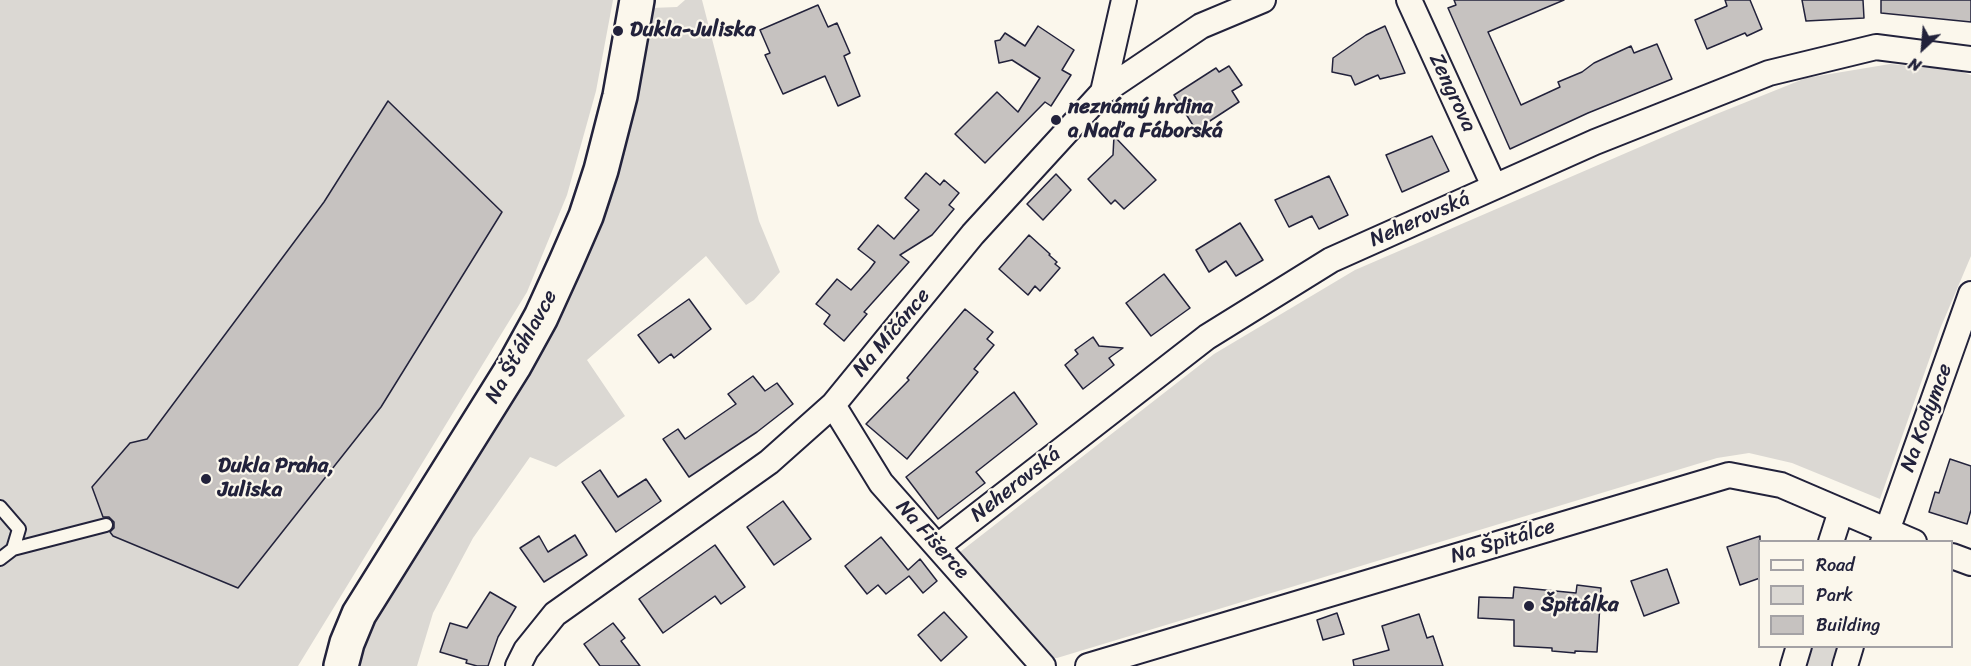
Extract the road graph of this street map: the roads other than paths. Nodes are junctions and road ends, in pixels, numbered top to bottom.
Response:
1 (637, 0) edge
2 (1124, 0) edge
3 (1263, 0) edge
4 (1409, 0) edge
5 (1971, 59) edge
6 (1103, 92) junction
7 (1494, 186) junction
8 (1971, 294) edge
9 (833, 405) junction
10 (0, 507) edge
11 (1841, 511) junction
12 (106, 525) dead end
13 (1885, 536) edge
14 (1832, 540) edge
15 (1904, 540) edge
16 (938, 546) junction
17 (13, 549) junction
18 (1953, 556) edge
19 (0, 559) edge
20 (1971, 563) edge
21 (1798, 648) edge
22 (1850, 648) edge
23 (341, 666) edge
24 (518, 666) edge
25 (1043, 666) edge
26 (1088, 666) edge
27 (1793, 666) edge
28 (1845, 666) edge

1 - 23 street, Na Šťáhlavce
2 - 6 street
3 - 6 street, Na Míčánce
4 - 7 street, Zengrova
5 - 7 street, Neherovská
6 - 9 street, Na Míčánce
7 - 16 street, Neherovská
8 - 13 street, Na Kodymce
9 - 16 street, Na Fišerce
9 - 24 street, Na Míčánce
10 - 17 lane
11 - 13 street, Na Špitálce
11 - 14 street
11 - 26 street, Na Špitálce
12 - 17 lane
13 - 15 street, Na Špitálce
16 - 25 street, Na Fišerce
17 - 19 lane
18 - 20 street
21 - 27 street
22 - 28 street

